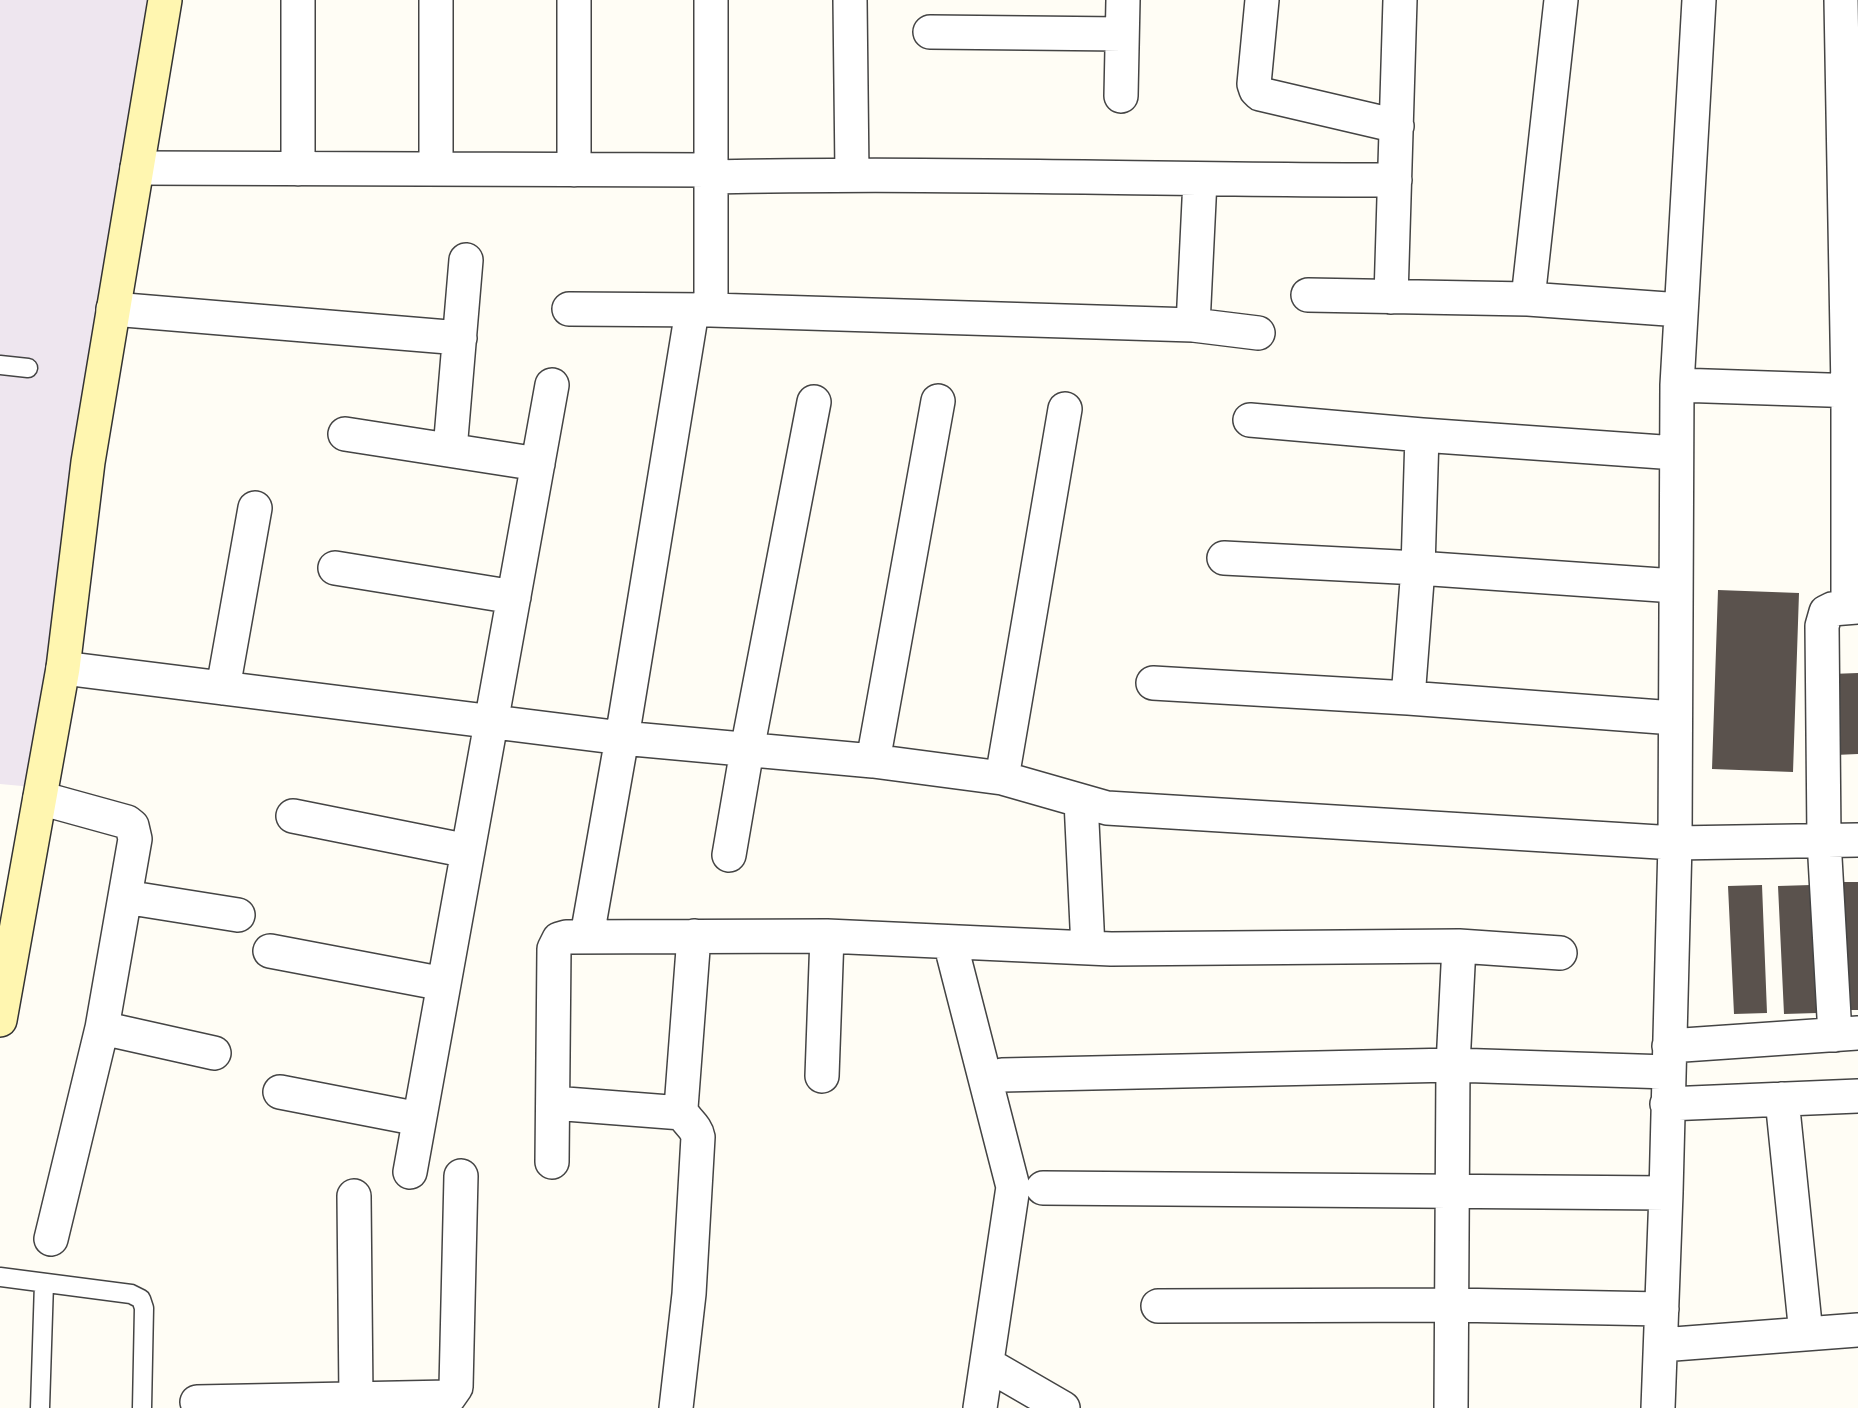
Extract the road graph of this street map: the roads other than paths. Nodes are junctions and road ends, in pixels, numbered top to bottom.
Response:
1 (165, 0) edge
2 (298, 0) edge
3 (436, 0) edge
4 (574, 0) edge
5 (711, 0) edge
6 (850, 0) edge
7 (1123, 0) edge
8 (1262, 0) edge
9 (1400, 0) edge
10 (1561, 0) edge
11 (1699, 0) edge
12 (1841, 0) edge
13 (930, 32) dead end
14 (1122, 34) junction
15 (1120, 96) dead end
16 (1397, 126) junction
17 (137, 168) junction
18 (298, 169) junction
19 (436, 169) junction
20 (574, 170) junction
21 (711, 174) junction
22 (852, 174) junction
23 (1200, 180) junction
24 (1395, 180) junction
25 (466, 260) dead end
26 (1308, 295) dead end
27 (1391, 297) junction
28 (1528, 299) junction
29 (113, 309) junction
30 (569, 309) dead end
31 (1681, 310) junction
32 (702, 311) junction
33 (1193, 325) junction
34 (1258, 333) dead end
35 (460, 338) junction
36 (0, 365) edge
37 (28, 368) dead end
38 (552, 385) dead end
39 (1677, 385) junction
40 (1853, 391) edge
41 (938, 401) dead end
42 (813, 402) dead end
43 (1065, 409) dead end
44 (1250, 420) dead end
45 (345, 434) dead end
46 (1422, 435) junction
47 (450, 450) junction
48 (1676, 453) junction
49 (538, 464) junction
50 (255, 508) dead end
51 (1224, 558) dead end
52 (335, 568) dead end
53 (1418, 568) junction
54 (1675, 586) junction
55 (514, 597) junction
56 (1853, 607) edge
57 (63, 668) junction
58 (1153, 683) dead end
59 (223, 688) junction
60 (1408, 698) junction
61 (1674, 718) junction
62 (492, 722) junction
63 (622, 738) junction
64 (747, 750) junction
65 (873, 761) junction
66 (1002, 778) junction
67 (40, 798) junction
68 (1081, 801) junction
69 (293, 816) dead end
70 (1824, 840) junction
71 (1858, 840) edge
72 (1675, 843) junction
73 (468, 851) junction
74 (729, 855) dead end
75 (125, 897) junction
76 (238, 915) dead end
77 (9, 921) edge
78 (587, 936) junction
79 (694, 936) junction
80 (827, 936) junction
81 (951, 942) junction
82 (1459, 946) junction
83 (1088, 948) junction
84 (270, 951) dead end
85 (1560, 953) dead end
86 (444, 984) junction
87 (0, 1020) edge
88 (102, 1028) junction
89 (1846, 1034) edge
90 (214, 1053) dead end
91 (1668, 1059) junction
92 (1453, 1065) junction
93 (1002, 1075) dead end
94 (822, 1076) dead end
95 (280, 1092) dead end
96 (1858, 1096) edge
97 (1782, 1099) junction
98 (553, 1103) junction
99 (1667, 1104) junction
100 (682, 1113) junction
101 (419, 1119) junction
102 (552, 1162) dead end
103 (410, 1172) dead end
104 (460, 1176) dead end
105 (1043, 1188) dead end
106 (1452, 1191) junction
107 (1666, 1193) junction
108 (354, 1196) dead end
109 (51, 1239) dead end
110 (0, 1277) edge
111 (44, 1282) junction
112 (1451, 1305) junction
113 (1158, 1306) dead end
114 (1662, 1309) junction
115 (1858, 1330) edge
116 (1806, 1334) junction
117 (1661, 1345) junction
118 (987, 1364) junction
119 (197, 1401) dead end
120 (368, 1402) edge
121 (288, 1404) edge
122 (40, 1408) edge
123 (142, 1408) edge
124 (676, 1408) edge
125 (980, 1408) edge
126 (1063, 1408) edge
127 (1451, 1408) edge
128 (1658, 1408) edge

1 - 17 street
2 - 18 street
3 - 19 street
4 - 20 street
5 - 21 street
6 - 22 street
7 - 14 street
8 - 16 street
9 - 16 street
10 - 28 street
11 - 31 street
12 - 40 street
13 - 14 street
14 - 15 street
16 - 24 street
17 - 18 street
17 - 29 street
18 - 19 street
19 - 20 street
20 - 21 street
21 - 22 street
21 - 32 street
22 - 23 street
23 - 24 street
23 - 33 street
24 - 27 street
25 - 35 street
26 - 27 street
27 - 28 street
28 - 31 street
29 - 35 street
29 - 57 street
30 - 32 street
31 - 39 street
32 - 33 street
32 - 63 street
33 - 34 street
35 - 47 street
36 - 37 lane
38 - 49 street
39 - 40 street
39 - 48 street
40 - 56 street
41 - 65 street
42 - 64 street
43 - 66 street
44 - 46 street
45 - 47 street
46 - 48 street
46 - 53 street
47 - 49 street
48 - 54 street
49 - 55 street
50 - 59 street
51 - 53 street
52 - 55 street
53 - 54 street
53 - 60 street
54 - 61 street
55 - 62 street
56 - 70 street
57 - 59 street
57 - 67 street
58 - 60 street
59 - 62 street
60 - 61 street
61 - 72 street
62 - 63 street
62 - 73 street
63 - 64 street
63 - 78 street
64 - 65 street
64 - 74 street
65 - 66 street
66 - 68 street
67 - 75 street
67 - 77 street
68 - 72 street
68 - 83 street
69 - 73 street
70 - 71 street
70 - 72 street
70 - 89 street
72 - 91 street
73 - 86 street
75 - 76 street
75 - 88 street
77 - 87 street
78 - 79 street
78 - 98 street
79 - 80 street
79 - 100 street
80 - 81 street
80 - 94 street
81 - 83 street
81 - 118 street
82 - 83 street
82 - 85 street
82 - 92 street
84 - 86 street
86 - 101 street
88 - 90 street
88 - 109 street
89 - 91 street
91 - 92 street
91 - 99 street
92 - 93 street
92 - 106 street
95 - 101 street
96 - 97 street
97 - 99 street
97 - 116 street
98 - 100 street
98 - 102 street
99 - 107 street
100 - 124 street
101 - 103 street
104 - 120 street
105 - 106 street
106 - 107 street
106 - 112 street
107 - 114 street
108 - 120 street
110 - 111 lane
111 - 122 lane
111 - 123 lane
112 - 113 street
112 - 114 street
112 - 127 street
114 - 117 street
115 - 116 street
116 - 117 street
117 - 128 street
118 - 125 street
118 - 126 street
119 - 121 street
120 - 121 street

